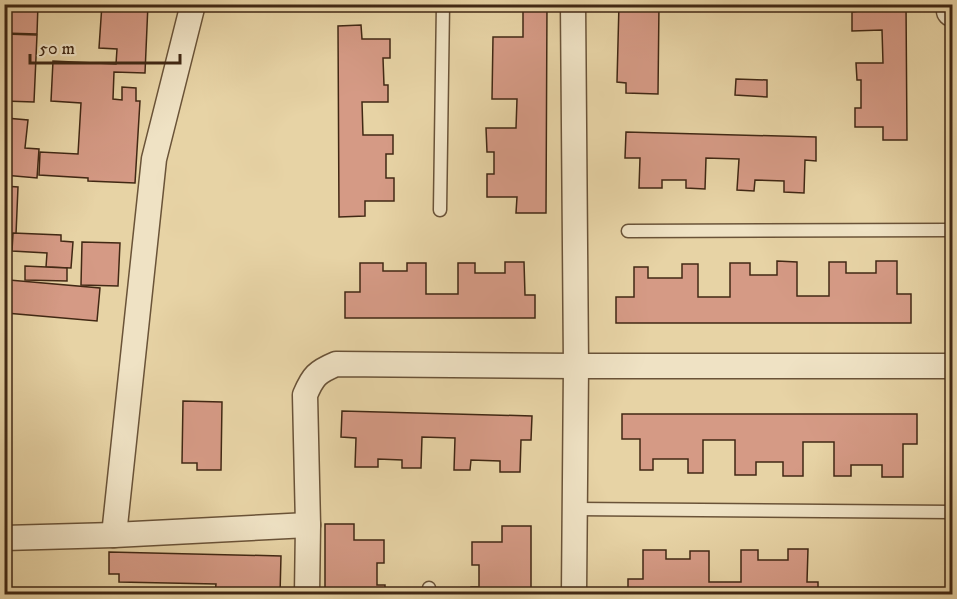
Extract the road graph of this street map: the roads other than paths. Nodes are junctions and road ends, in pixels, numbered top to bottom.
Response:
1 (194, 4) edge
2 (443, 4) edge
3 (573, 4) edge
4 (952, 4) edge
5 (952, 11) edge
6 (440, 210) dead end
7 (952, 230) edge
8 (628, 231) dead end
9 (576, 366) junction
10 (952, 366) edge
11 (575, 509) junction
12 (952, 512) edge
13 (308, 525) junction
14 (114, 535) junction
15 (4, 538) edge
16 (307, 594) edge
17 (574, 594) edge

1 - 14 street
2 - 6 lane
3 - 9 street
4 - 5 street
7 - 8 lane
9 - 10 street
9 - 11 street
9 - 13 street
11 - 12 lane
11 - 17 street
13 - 14 street
13 - 16 street
14 - 15 street

